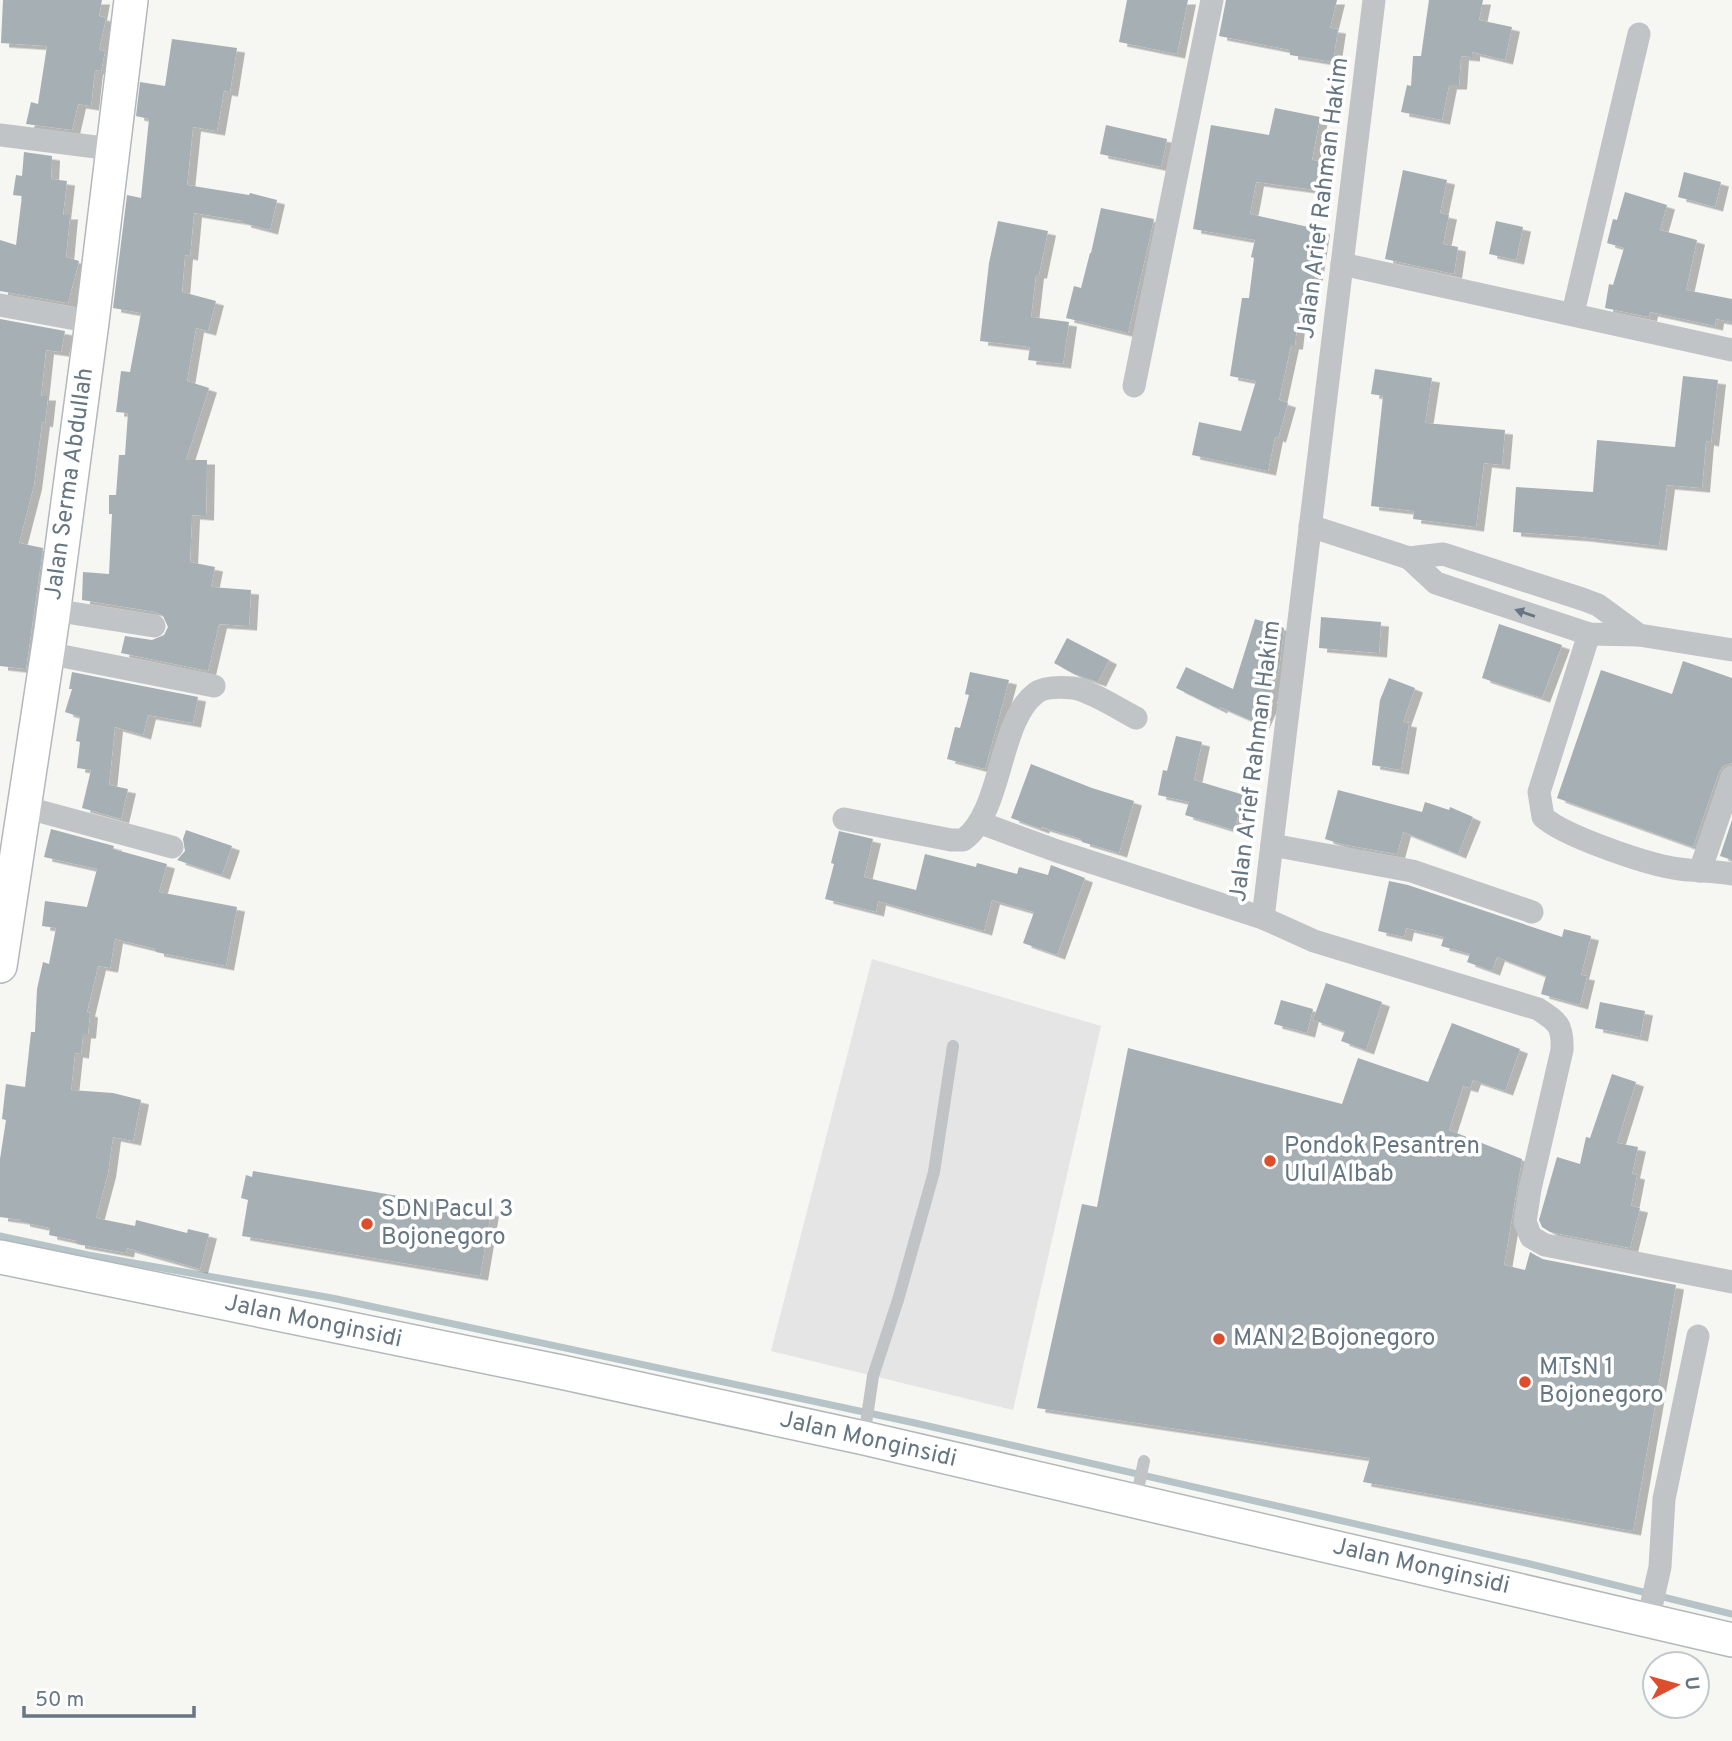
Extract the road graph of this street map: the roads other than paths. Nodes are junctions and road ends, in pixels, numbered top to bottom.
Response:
1 (131, 0) edge
2 (1212, 0) edge
3 (1374, 0) edge
4 (1639, 34) dead end
5 (0, 135) edge
6 (112, 149) junction
7 (1342, 264) junction
8 (0, 305) edge
9 (1573, 313) junction
10 (92, 322) junction
11 (1732, 350) edge
12 (1134, 386) dead end
13 (1310, 526) junction
14 (1409, 558) junction
15 (1582, 599) junction
16 (53, 610) junction
17 (154, 626) dead end
18 (1582, 632) junction
19 (1639, 635) junction
20 (1732, 650) edge
21 (47, 653) junction
22 (214, 686) dead end
23 (1136, 718) dead end
24 (1732, 777) edge
25 (24, 807) junction
26 (844, 819) dead end
27 (981, 823) junction
28 (1272, 845) junction
29 (172, 847) dead end
30 (1700, 871) junction
31 (1732, 874) edge
32 (4, 908) edge
33 (1532, 912) dead end
34 (1263, 918) junction
35 (0, 966) edge
36 (953, 1046) dead end
37 (0, 1257) edge
38 (1732, 1282) edge
39 (1698, 1336) dead end
40 (865, 1433) junction
41 (1144, 1461) dead end
42 (1136, 1495) junction
43 (1650, 1615) junction
44 (1732, 1640) edge

1 - 6 main road, Jalan Serma Abdullah
2 - 12 street
3 - 7 street, Jalan Arief Rahman Hakim
4 - 9 street
5 - 6 street
6 - 10 main road, Jalan Serma Abdullah
7 - 9 street
7 - 13 street, Jalan Arief Rahman Hakim
8 - 10 street
9 - 11 street
10 - 16 main road, Jalan Serma Abdullah
13 - 14 street
13 - 28 street, Jalan Arief Rahman Hakim
14 - 15 street
18 -> 14 street
15 - 18 street
15 - 19 street
16 - 17 street
16 - 21 main road, Jalan Serma Abdullah
18 - 19 street
18 - 30 street
19 - 20 street
21 - 22 street
21 - 25 main road, Jalan Serma Abdullah
23 - 27 street
24 - 30 street
25 - 29 street
25 - 32 main road, Jalan Serma Abdullah
26 - 27 street
27 - 34 street
28 - 33 street
28 - 34 street, Jalan Arief Rahman Hakim
30 - 31 street
32 - 35 main road, Jalan Serma Abdullah
34 - 38 street, Jalan Arief Rahman Hakim
36 - 40 lane
37 - 40 main road, Jalan Monginsidi
39 - 43 street
40 - 42 main road, Jalan Monginsidi
41 - 42 lane
42 - 43 main road, Jalan Monginsidi
43 - 44 main road, Jalan Monginsidi

